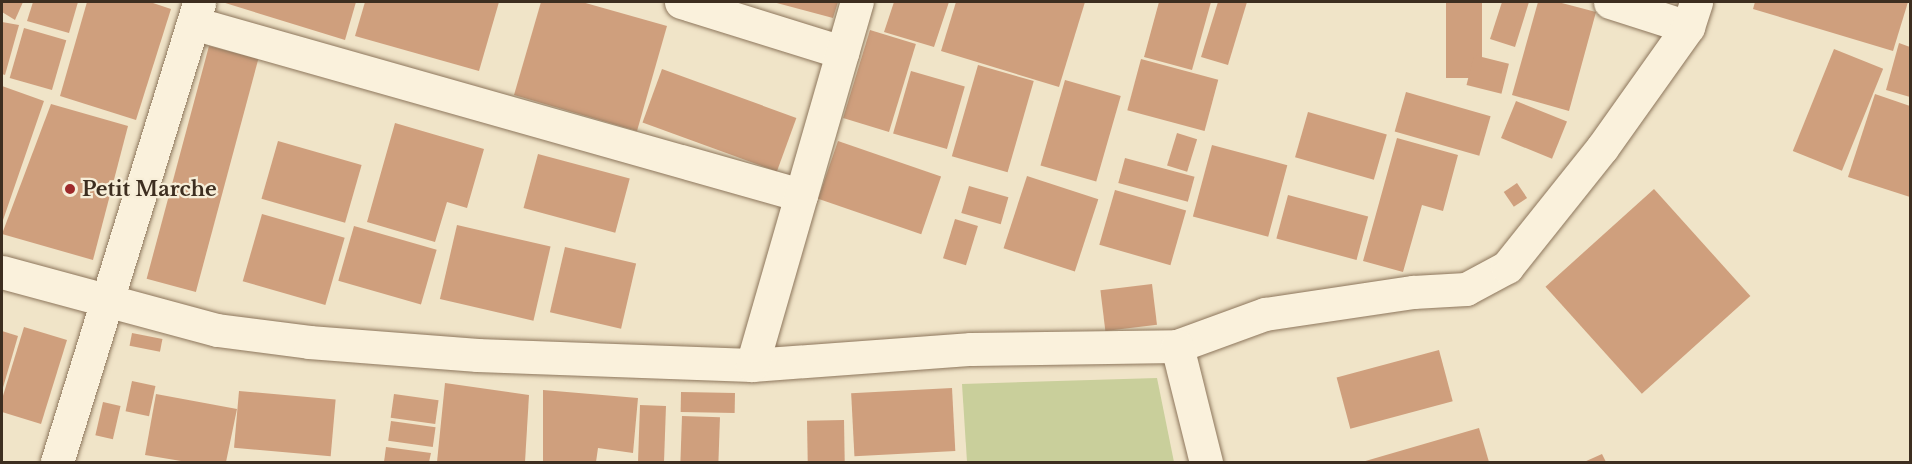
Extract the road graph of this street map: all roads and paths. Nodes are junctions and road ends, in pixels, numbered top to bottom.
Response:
1 (681, 2) edge
2 (857, 2) edge
3 (1610, 2) edge
4 (196, 12) edge
5 (1692, 14) edge
6 (842, 52) junction
7 (801, 195) junction
8 (2, 272) edge
9 (108, 303) junction
10 (1177, 346) junction
11 (752, 365) junction
12 (57, 462) edge
13 (1206, 462) edge

1 - 6 street
2 - 6 street
3 - 5 street
4 - 7 street
4 - 9 street
5 - 10 street
6 - 7 street
7 - 11 street
8 - 9 street
9 - 11 street
9 - 12 street
10 - 11 street
10 - 13 street

